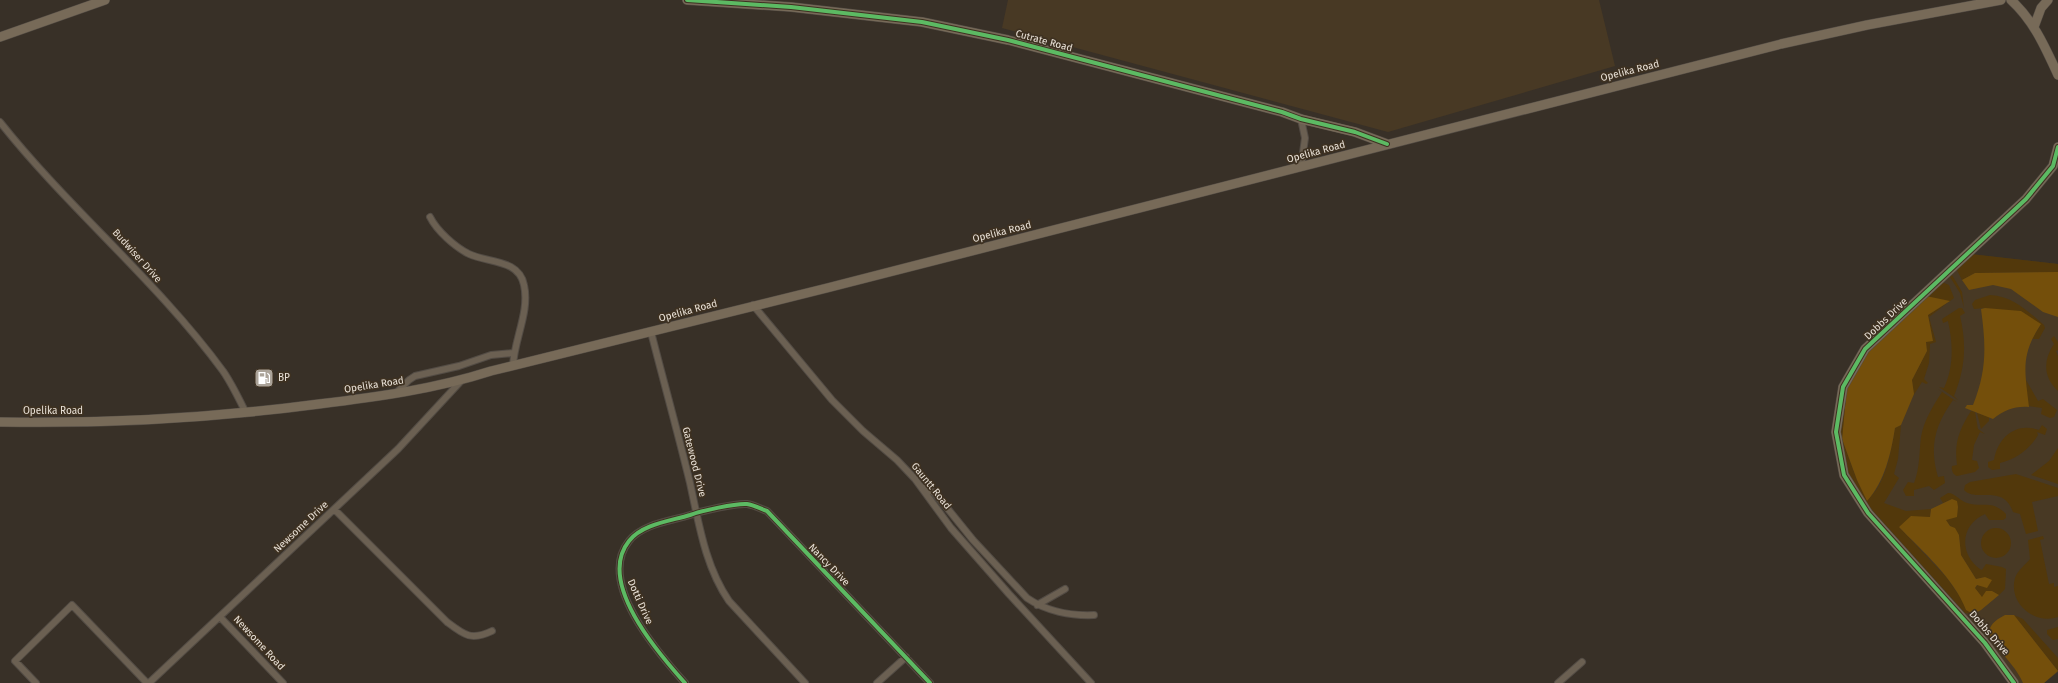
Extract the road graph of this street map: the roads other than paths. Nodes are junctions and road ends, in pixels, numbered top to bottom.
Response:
1 (105, 0) edge
2 (687, 0) edge
3 (1971, 0) edge
4 (2001, 0) edge
5 (2011, 0) edge
6 (2048, 0) edge
7 (1963, 6) junction
8 (2034, 26) junction
9 (0, 37) edge
10 (2058, 75) edge
11 (1301, 119) junction
12 (0, 122) edge
13 (1387, 144) junction
14 (2058, 147) edge
15 (1301, 167) junction
16 (430, 217) dead end
17 (753, 305) junction
18 (651, 332) junction
19 (513, 353) junction
20 (513, 366) junction
21 (461, 381) junction
22 (396, 393) junction
23 (246, 414) junction
24 (0, 422) edge
25 (922, 487) junction
26 (334, 509) junction
27 (696, 513) junction
28 (1065, 589) dead end
29 (1037, 605) junction
30 (1094, 615) dead end
31 (220, 617) junction
32 (492, 631) dead end
33 (906, 657) junction
34 (1582, 662) dead end
35 (36, 683) edge
36 (148, 683) edge
37 (283, 683) edge
38 (686, 683) edge
39 (805, 683) edge
40 (877, 683) edge
41 (930, 683) edge
42 (1091, 683) edge
43 (1558, 683) edge
44 (2014, 683) edge

1 - 9 main road
2 - 11 main road, Cutrate Road
3 - 7 main road
4 - 7 main road, Opelika Road
5 - 8 main road
6 - 8 main road
7 - 13 main road, Opelika Road
8 - 10 main road
11 - 13 main road, Cutrate Road
11 - 15 street
12 - 23 street, Budwiser Drive
13 - 15 main road, Opelika Road
14 - 44 main road, Dobbs Drive
15 - 17 main road, Opelika Road
16 - 19 street
17 - 18 main road, Opelika Road
17 - 25 street, Gauntt Road
18 - 20 main road, Opelika Road
18 - 27 street, Gatewood Drive
19 - 20 street
19 - 22 street
20 - 21 main road, Opelika Road
21 - 22 main road, Opelika Road
21 - 26 street, Newsome Drive
22 - 23 main road, Opelika Road
23 - 24 main road, Opelika Road
25 - 29 street
25 - 42 street, Gauntt Road
26 - 31 street, Newsome Drive
26 - 32 street
27 - 33 street, Nancy Drive
27 - 38 street, Dotti Drive
27 - 39 street, Gatewood Drive
28 - 29 street
29 - 30 street
31 - 36 street, Newsome Drive
31 - 37 street, Newsome Road
33 - 40 street
33 - 41 street, Nancy Drive
34 - 43 street
35 - 36 street

